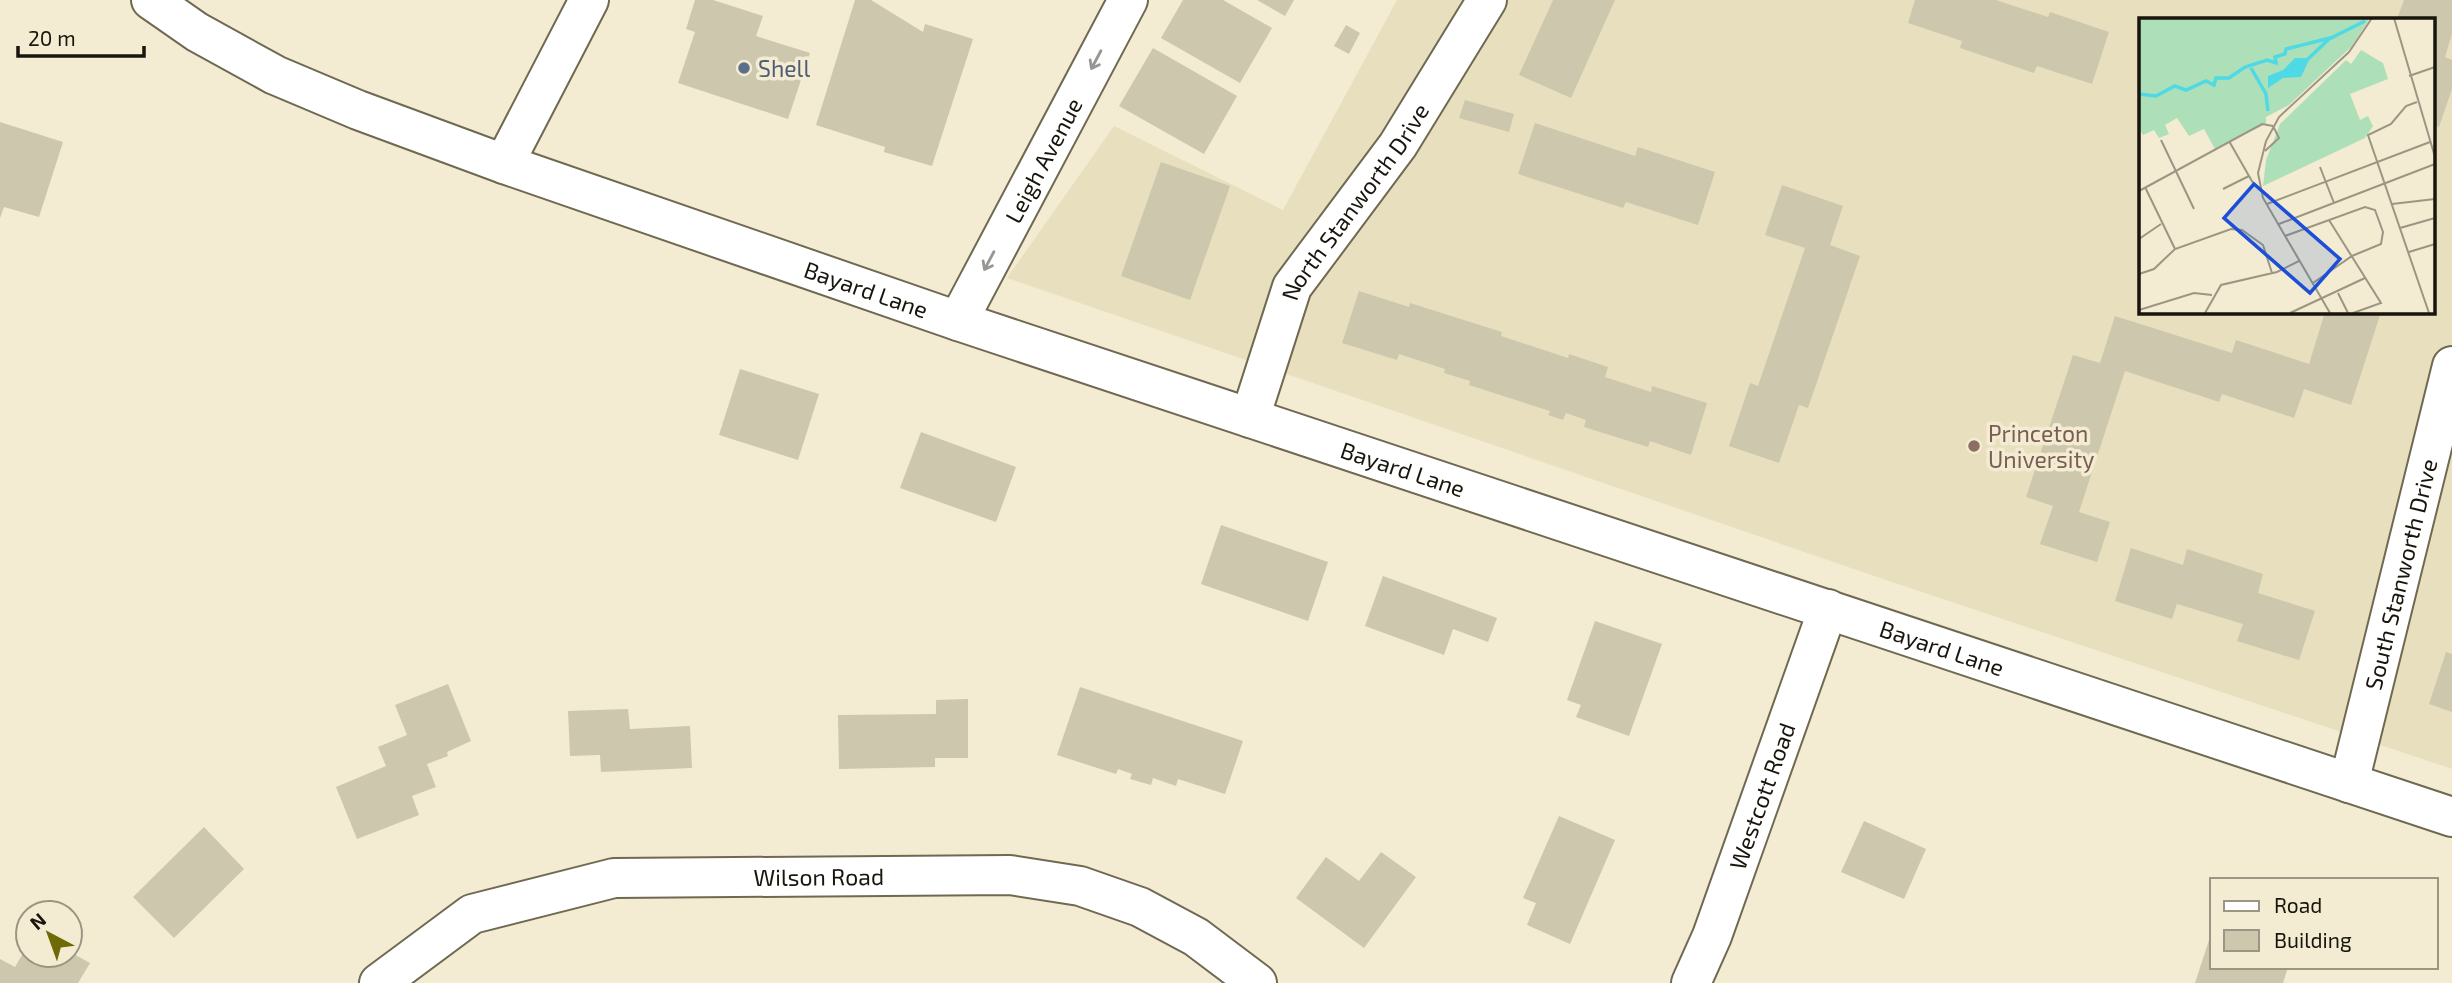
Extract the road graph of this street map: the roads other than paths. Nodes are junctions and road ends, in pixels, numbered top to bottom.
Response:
1 (151, 0) edge
2 (589, 0) edge
3 (1129, 0) edge
4 (1487, 0) edge
5 (504, 164) junction
6 (958, 321) junction
7 (2452, 366) edge
8 (1250, 418) junction
9 (1828, 609) junction
10 (2348, 783) junction
11 (2452, 817) edge
12 (379, 983) edge
13 (1257, 983) edge
14 (1691, 983) edge

1 - 5 main road, Bayard Lane
2 - 5 main road
3 -> 6 main road, Leigh Avenue
4 - 8 main road, North Stanworth Drive
5 - 6 main road, Bayard Lane
6 - 8 main road, Bayard Lane
7 - 10 main road, South Stanworth Drive
8 - 9 main road, Bayard Lane
9 - 10 main road, Bayard Lane
9 - 14 main road, Westcott Road
10 - 11 main road, Bayard Lane
12 - 13 main road, Wilson Road

